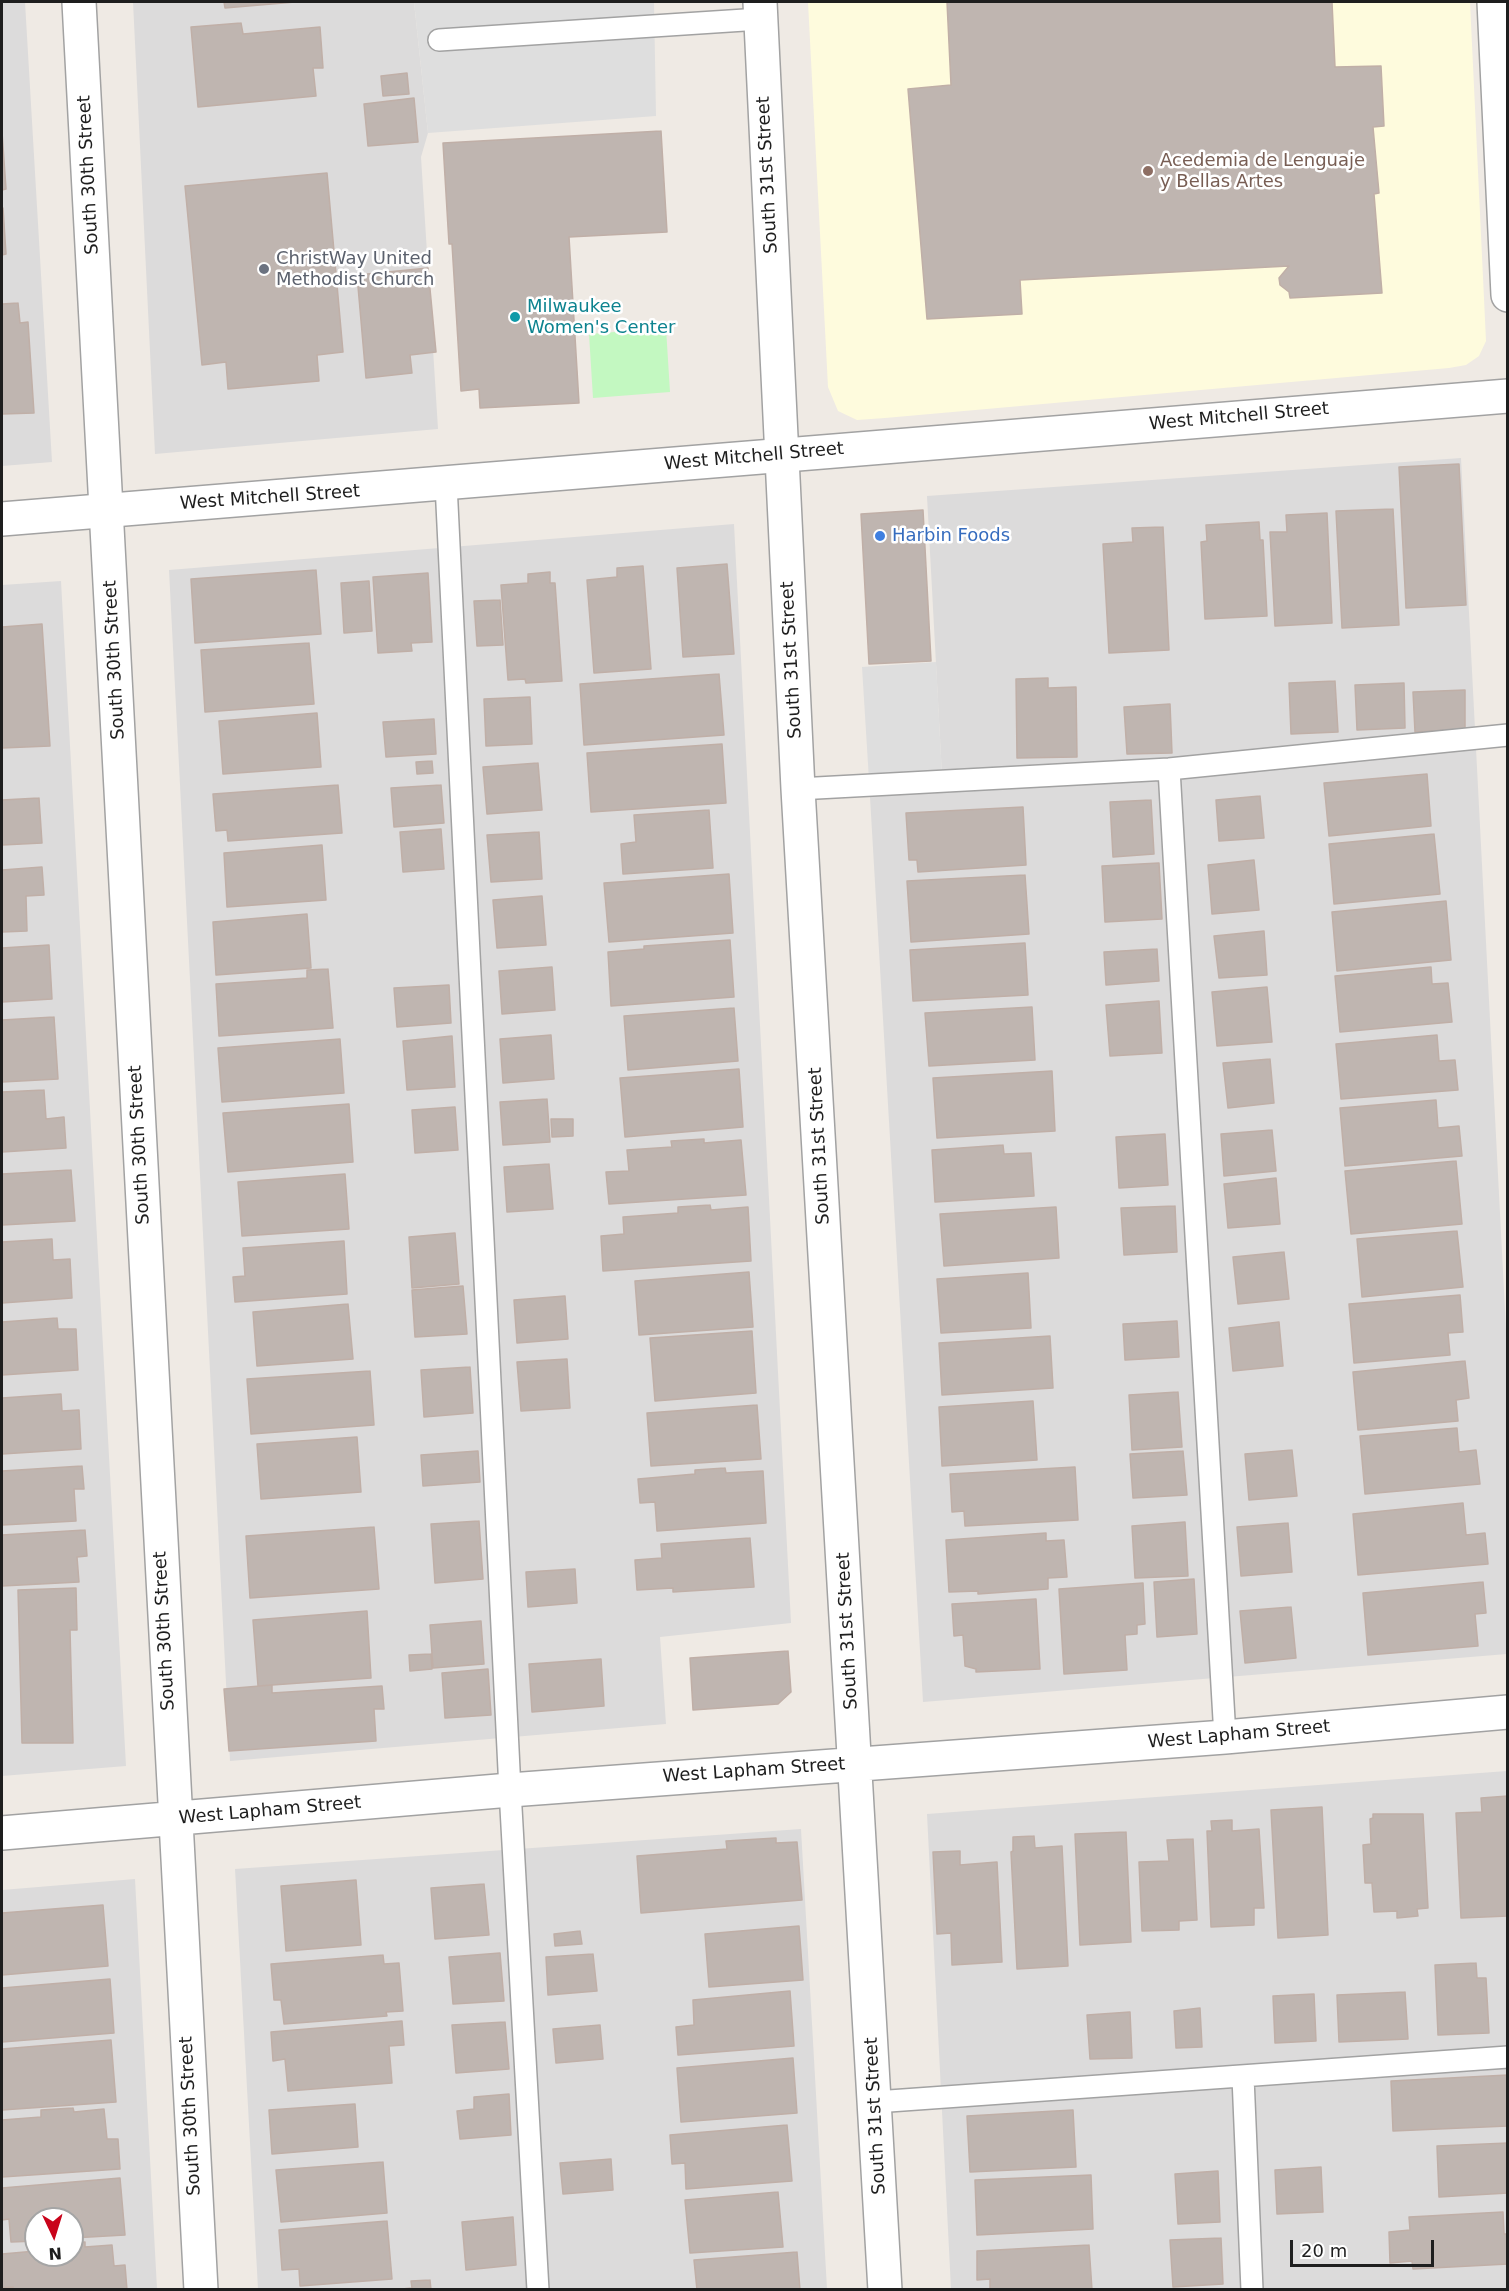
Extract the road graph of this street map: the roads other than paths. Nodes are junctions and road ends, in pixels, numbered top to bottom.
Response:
1 (79, 2) edge
2 (1494, 2) edge
3 (760, 10) edge
4 (439, 40) dead end
5 (1508, 295) edge
6 (1508, 396) edge
7 (781, 454) junction
8 (446, 484) junction
9 (107, 511) junction
10 (2, 519) edge
11 (1508, 735) edge
12 (1169, 769) junction
13 (798, 789) junction
14 (1508, 1712) edge
15 (1225, 1737) junction
16 (856, 1763) junction
17 (510, 1790) junction
18 (175, 1820) junction
19 (2, 1833) edge
20 (1508, 2057) edge
21 (1243, 2077) junction
22 (875, 2102) junction
23 (201, 2289) edge
24 (538, 2289) edge
25 (885, 2289) edge
26 (1252, 2289) edge

1 - 9 street, South 30th Street
2 - 5 street
3 - 4 lane
3 - 7 street, South 31st Street
6 - 7 street, West Mitchell Street
7 - 8 street, West Mitchell Street
7 - 13 street, South 31st Street
8 - 9 street, West Mitchell Street
8 - 17 lane
9 - 10 street, West Mitchell Street
9 - 18 street, South 30th Street
11 - 12 lane
12 - 13 lane
12 - 15 lane
13 - 16 street, South 31st Street
14 - 15 street, West Lapham Street
15 - 16 street, West Lapham Street
16 - 17 street, West Lapham Street
16 - 22 street, South 31st Street
17 - 18 street, West Lapham Street
17 - 24 lane
18 - 19 street, West Lapham Street
18 - 23 street, South 30th Street
20 - 21 lane
21 - 22 lane
21 - 26 lane
22 - 25 street, South 31st Street

